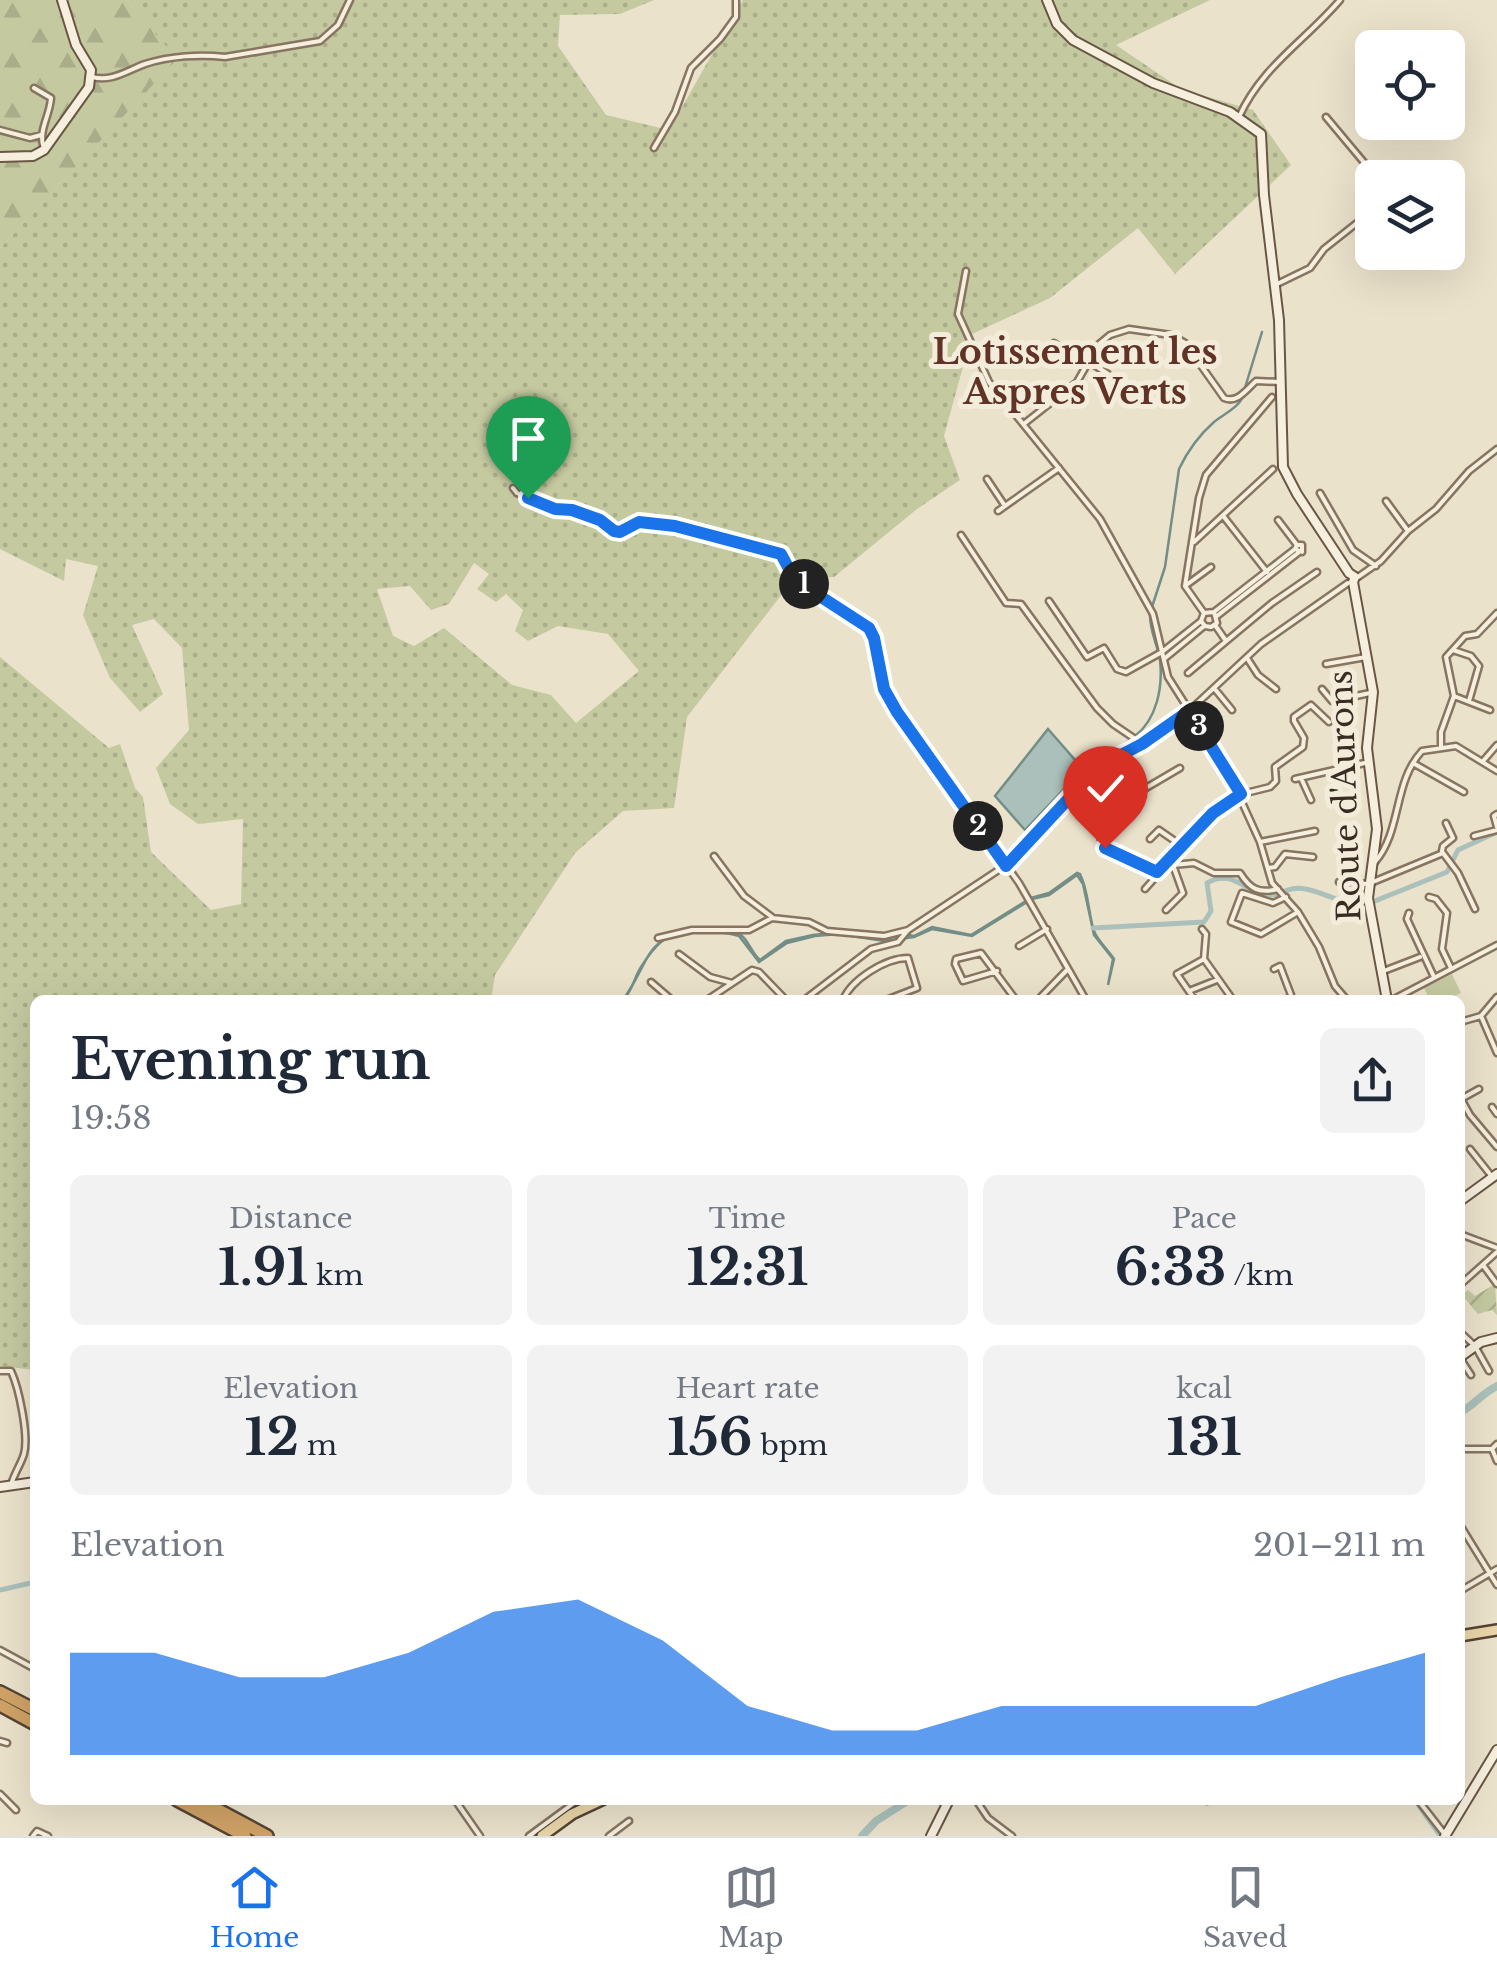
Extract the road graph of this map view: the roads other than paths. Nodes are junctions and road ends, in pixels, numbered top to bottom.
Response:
1 (62, 0) edge
2 (350, 0) edge
3 (736, 0) edge
4 (1047, 0) edge
5 (1340, 0) edge
6 (92, 76) junction
7 (34, 88) dead end
8 (1326, 116) dead end
9 (1238, 117) junction
10 (0, 130) edge
11 (40, 135) junction
12 (654, 148) dead end
13 (44, 150) junction
14 (0, 157) edge
15 (1362, 160) edge
16 (1355, 224) edge
17 (966, 271) dead end
18 (1274, 285) junction
19 (1054, 342) dead end
20 (1087, 363) junction
21 (1108, 374) dead end
22 (1276, 382) junction
23 (1276, 398) junction
24 (1025, 422) junction
25 (1497, 449) edge
26 (1059, 468) junction
27 (1273, 469) dead end
28 (987, 479) dead end
29 (513, 488) dead end
30 (1320, 493) dead end
31 (1386, 501) dead end
32 (1005, 506) junction
33 (998, 511) dead end
34 (1224, 516) junction
35 (1278, 520) dead end
36 (1408, 531) junction
37 (961, 535) dead end
38 (1194, 542) junction
39 (1297, 549) junction
40 (1376, 566) junction
41 (1210, 567) dead end
42 (1267, 572) junction
43 (1317, 572) dead end
44 (1351, 578) junction
45 (1186, 586) junction
46 (1049, 602) dead end
47 (1204, 612) junction
48 (1497, 613) edge
49 (1216, 614) junction
50 (1203, 623) junction
51 (1215, 625) junction
52 (1226, 641) junction
53 (1453, 650) junction
54 (1163, 656) junction
55 (1247, 658) junction
56 (1366, 658) junction
57 (1326, 664) dead end
58 (1188, 673) dead end
59 (1214, 688) junction
60 (1322, 689) dead end
61 (1276, 690) dead end
62 (1373, 692) junction
63 (1454, 696) junction
64 (1470, 700) junction
65 (1232, 710) dead end
66 (1490, 710) dead end
67 (1189, 711) junction
68 (1329, 722) dead end
69 (1142, 744) junction
70 (1497, 745) edge
71 (1441, 747) junction
72 (1484, 760) junction
73 (1369, 762) junction
74 (1413, 764) junction
75 (1180, 768) dead end
76 (1110, 770) dead end
77 (1497, 771) edge
78 (1124, 788) junction
79 (1464, 792) dead end
80 (1243, 794) junction
81 (1311, 800) dead end
82 (1497, 814) edge
83 (1446, 823) dead end
84 (1497, 828) edge
85 (1315, 831) dead end
86 (1474, 836) dead end
87 (1150, 839) dead end
88 (1375, 840) junction
89 (1260, 842) junction
90 (1182, 846) junction
91 (1385, 850) junction
92 (1442, 853) junction
93 (714, 856) dead end
94 (1312, 857) dead end
95 (1171, 862) junction
96 (1006, 866) junction
97 (1268, 868) junction
98 (1371, 868) junction
99 (1157, 872) junction
100 (1339, 882) dead end
101 (1368, 884) junction
102 (1145, 889) dead end
103 (1278, 889) junction
104 (1286, 897) junction
105 (1429, 897) dead end
106 (1476, 909) dead end
107 (1166, 910) dead end
108 (1298, 912) junction
109 (1409, 914) dead end
110 (772, 918) junction
111 (1048, 929) junction
112 (1202, 929) dead end
113 (906, 934) junction
114 (658, 938) dead end
115 (1019, 946) dead end
116 (1497, 946) edge
117 (679, 954) dead end
118 (1420, 957) dead end
119 (1204, 959) junction
120 (1274, 968) dead end
121 (1451, 968) junction
122 (1068, 969) junction
123 (997, 971) junction
124 (1381, 972) junction
125 (1434, 977) junction
126 (1219, 980) junction
127 (651, 982) dead end
128 (732, 984) junction
129 (1189, 990) junction
130 (666, 995) edge
131 (716, 995) edge
132 (781, 995) edge
133 (817, 995) edge
134 (845, 995) edge
135 (899, 995) edge
136 (1013, 995) edge
137 (1043, 995) edge
138 (1083, 995) edge
139 (1192, 995) edge
140 (1230, 995) edge
141 (1291, 995) edge
142 (1343, 995) edge
143 (1388, 995) edge
144 (1399, 995) edge
145 (1497, 996) edge
146 (1482, 1016) junction
147 (1465, 1021) edge
148 (1497, 1053) edge
149 (1479, 1089) dead end
150 (1465, 1096) edge
151 (1465, 1106) edge
152 (1492, 1108) dead end
153 (1497, 1114) edge
154 (1497, 1147) edge
155 (1470, 1149) dead end
156 (1495, 1176) edge
157 (1465, 1197) edge
158 (1465, 1236) edge
159 (1497, 1250) edge
160 (1483, 1265) junction
161 (1465, 1281) edge
162 (1497, 1284) edge
163 (1465, 1337) edge
164 (1497, 1338) edge
165 (1475, 1346) junction
166 (1465, 1353) edge
167 (1465, 1365) edge
168 (0, 1371) edge
169 (1489, 1371) dead end
170 (1471, 1375) dead end
171 (1494, 1447) edge
172 (1465, 1448) edge
173 (1497, 1462) edge
174 (30, 1483) edge
175 (11, 1485) junction
176 (0, 1487) edge
177 (1465, 1533) edge
178 (1497, 1568) edge
179 (1490, 1573) junction
180 (1497, 1586) edge
181 (1465, 1588) edge
182 (1497, 1630) edge
183 (1465, 1635) edge
184 (0, 1650) edge
185 (30, 1666) edge
186 (0, 1692) edge
187 (0, 1705) edge
188 (30, 1707) edge
189 (30, 1721) edge
190 (0, 1741) edge
191 (7, 1743) dead end
192 (1497, 1750) edge
193 (0, 1794) edge
194 (1465, 1803) edge
195 (186, 1805) edge
196 (209, 1805) edge
197 (458, 1805) edge
198 (573, 1805) edge
199 (593, 1805) edge
200 (946, 1805) edge
201 (979, 1805) edge
202 (1422, 1805) edge
203 (1464, 1805) edge
204 (16, 1810) dead end
205 (629, 1821) dead end
206 (546, 1833) edge
207 (33, 1836) edge
208 (48, 1836) edge
209 (243, 1836) edge
210 (267, 1836) edge
211 (480, 1836) edge
212 (529, 1836) edge
213 (609, 1836) edge
214 (930, 1836) edge
215 (1012, 1836) edge
216 (1445, 1836) edge

1 - 6 street
2 - 6 street
3 - 12 street
4 - 9 street
5 - 9 street
6 - 13 street
7 - 11 street
8 - 15 street
9 - 18 street, Route d'Aurons
10 - 11 street
11 - 13 street
13 - 14 street
16 - 18 street
17 - 24 street
18 - 22 street, Route d'Aurons
19 - 20 street
20 - 21 street
20 - 22 street
20 - 24 street
22 - 23 street, Route d'Aurons
23 - 38 street
23 - 44 street, Route d'Aurons
24 - 26 street
25 - 36 street
26 - 32 street
26 - 54 street
27 - 34 street
28 - 32 street
29 - 96 street
30 - 40 street
31 - 36 street
32 - 33 street
34 - 38 street
34 - 42 street
35 - 39 street
36 - 40 street
37 - 69 street
38 - 45 street
39 - 42 street
39 - 49 street
40 - 44 street
41 - 45 street
42 - 49 street
43 - 52 street
44 - 55 street
44 - 56 street, Route d'Aurons
45 - 47 street
46 - 54 street
47 - 49 street
47 - 50 street
48 - 53 street
49 - 51 street
50 - 51 street
50 - 54 street
51 - 52 street
52 - 58 street
53 - 63 street
53 - 64 street
54 - 67 street
55 - 59 street
55 - 61 street
56 - 57 street
56 - 62 street, Route d'Aurons
59 - 65 street
59 - 67 street
60 - 62 street
62 - 73 street, Route d'Aurons
63 - 64 street
63 - 71 street
64 - 66 street
67 - 69 street
67 - 80 street
68 - 80 street
69 - 96 street
70 - 72 street
71 - 72 street
71 - 74 street
72 - 77 street
73 - 81 street
73 - 88 street, Route d'Aurons
74 - 79 street
74 - 91 street
75 - 78 street
76 - 78 street
78 - 99 street
80 - 89 street
80 - 90 street
82 - 84 street
83 - 92 street
84 - 86 street
85 - 89 street
87 - 90 street
88 - 91 street
88 - 98 street, Route d'Aurons
89 - 97 street
90 - 95 street
91 - 98 street
92 - 101 street
92 - 106 street
93 - 110 street
94 - 97 street
95 - 99 street
95 - 103 street
95 - 107 street
96 - 111 street
96 - 113 street
97 - 103 street
98 - 101 street, Route d'Aurons
99 - 102 street
100 - 101 street
101 - 124 street, Route d'Aurons
103 - 104 street
104 - 108 street
104 - 108 street
105 - 121 street
108 - 142 street
109 - 125 street
110 - 113 street
110 - 114 street
111 - 115 street
111 - 122 street
112 - 119 street
113 - 133 street
116 - 121 street
117 - 128 street
118 - 124 street
119 - 126 street
119 - 129 street
120 - 141 street
121 - 125 street
122 - 137 street
122 - 138 street
123 - 123 street
123 - 136 street
124 - 143 street, Route d'Aurons
125 - 144 street
126 - 129 street
126 - 140 street
127 - 130 street
128 - 131 street
128 - 132 street
129 - 139 street
134 - 135 street
145 - 146 street
146 - 147 street
146 - 148 street
149 - 150 street
151 - 154 street
152 - 153 street
155 - 156 street
156 - 157 street
158 - 159 street
159 - 160 street
160 - 161 street
160 - 162 street
163 - 165 street
164 - 165 street
165 - 166 street
165 - 169 street
167 - 170 street
168 - 175 street
171 - 172 street
171 - 173 street
174 - 175 street
175 - 176 street
177 - 179 street
178 - 179 street
179 - 180 street
179 - 181 street
182 - 183 main road
184 - 185 street
186 - 188 highway
187 - 189 highway
190 - 191 street
192 - 194 street
193 - 204 street
195 - 209 highway
196 - 210 highway
197 - 211 street
198 - 206 street
199 - 206 main road
200 - 214 street
201 - 215 street
202 - 216 street
203 - 216 street
205 - 213 street
206 - 212 street
207 - 208 street

